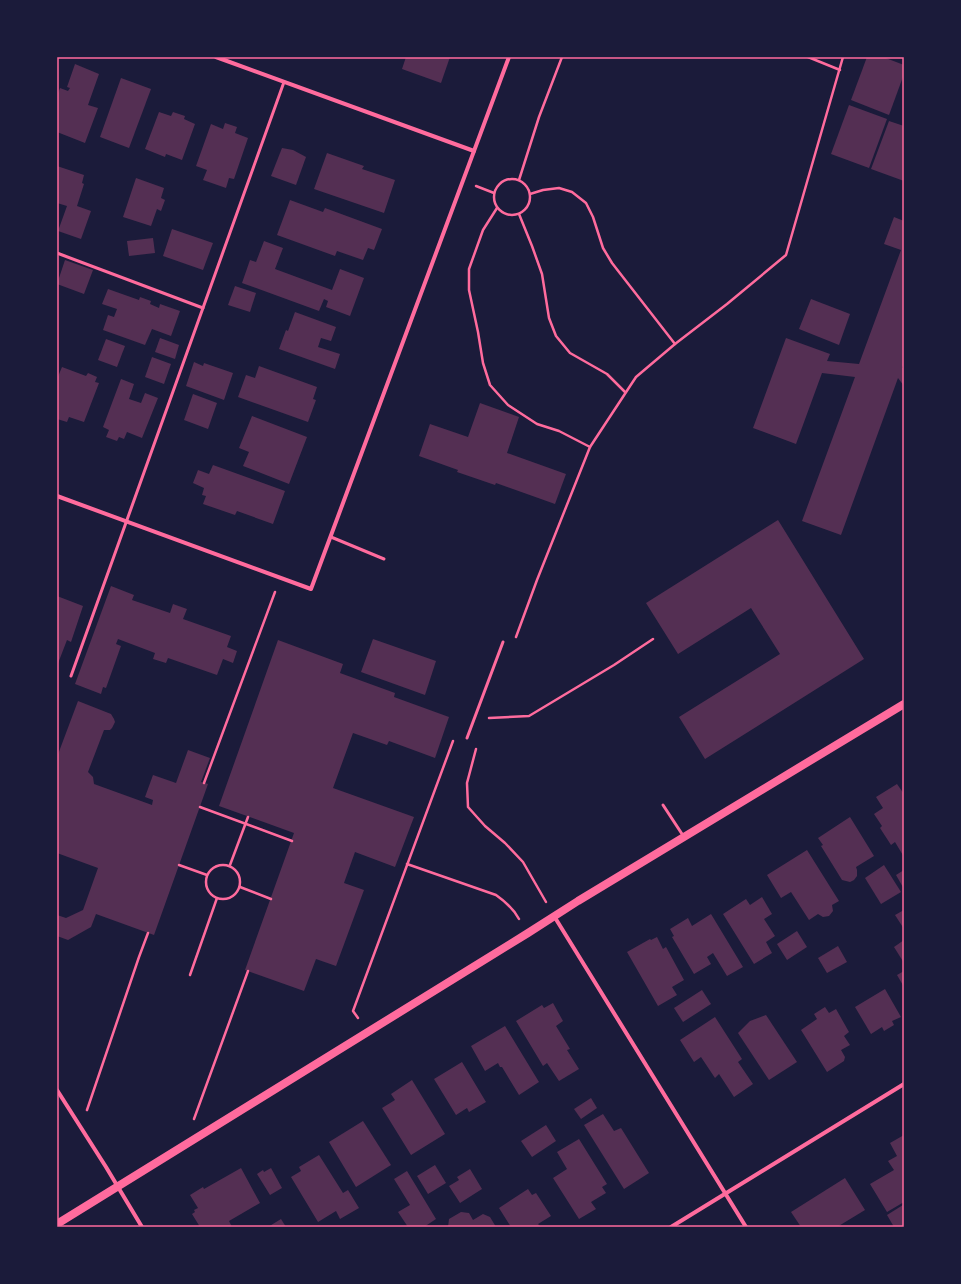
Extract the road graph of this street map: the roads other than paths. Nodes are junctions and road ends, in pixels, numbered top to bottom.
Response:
1 (216, 57) edge
2 (509, 57) edge
3 (284, 82) junction
4 (474, 151) junction
5 (57, 253) edge
6 (203, 308) junction
7 (57, 496) edge
8 (127, 522) junction
9 (331, 537) junction
10 (384, 559) dead end
11 (503, 642) dead end
12 (71, 676) dead end
13 (904, 704) edge
14 (467, 738) road end
15 (663, 805) dead end
16 (684, 837) junction
17 (554, 916) junction
18 (904, 1084) edge
19 (57, 1090) edge
20 (117, 1186) junction
21 (726, 1194) junction
22 (57, 1224) edge
23 (142, 1227) edge
24 (671, 1227) edge
25 (746, 1227) edge

1 - 3 street
2 - 4 street
3 - 4 street
3 - 6 lane
4 - 9 street
5 - 6 lane
6 - 8 lane
7 - 8 street
8 - 9 street
8 - 12 lane
9 - 10 lane
11 - 14 lane
13 - 16 main road
15 - 16 lane
16 - 17 main road
17 - 20 main road
17 - 21 street
18 - 21 street
19 - 20 street
20 - 22 main road
20 - 23 street
21 - 24 street
21 - 25 street

